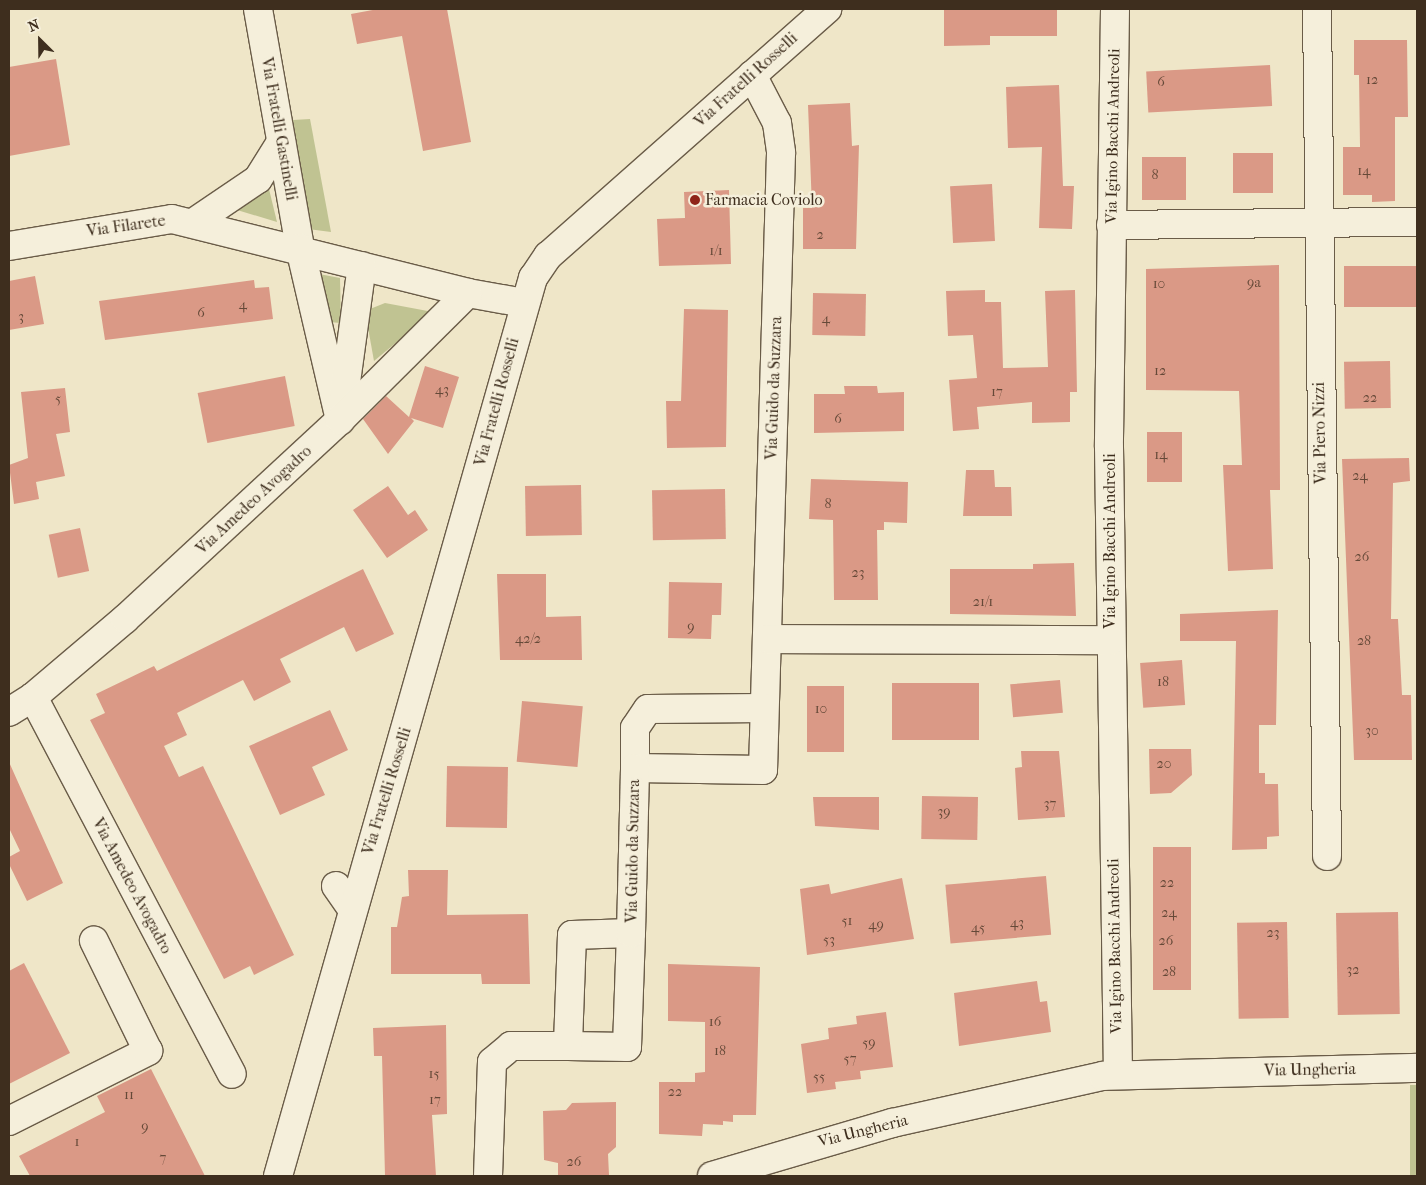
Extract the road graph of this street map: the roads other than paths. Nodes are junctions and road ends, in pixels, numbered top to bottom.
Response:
1 (258, 9) edge
2 (827, 9) edge
3 (1115, 9) edge
4 (1317, 9) edge
5 (752, 75) junction
6 (281, 142) junction
7 (193, 222) junction
8 (1417, 222) edge
9 (1316, 223) junction
10 (1111, 225) junction
11 (9, 246) edge
12 (300, 248) junction
13 (362, 266) junction
14 (468, 294) junction
15 (524, 302) junction
16 (340, 420) junction
17 (767, 639) junction
18 (1110, 640) junction
19 (33, 698) junction
20 (764, 708) junction
21 (9, 712) edge
22 (635, 768) junction
23 (1327, 856) dead end
24 (336, 886) dead end
25 (352, 909) junction
26 (631, 933) junction
27 (94, 941) dead end
28 (568, 1046) junction
29 (1417, 1068) edge
30 (1118, 1073) junction
31 (1202, 1073) junction
32 (232, 1074) dead end
33 (1017, 1097) junction
34 (9, 1121) edge
35 (283, 1150) junction
36 (268, 1176) edge
37 (278, 1176) edge
38 (488, 1176) edge
39 (712, 1176) edge

1 - 6 street, Via Fratelli Gastinelli
2 - 5 street, Via Fratelli Rosselli
3 - 10 street, Via Igino Bacchi Andreoli
4 - 9 street, Via Piero Nizzi
5 - 15 street, Via Fratelli Rosselli
5 - 17 street, Via Guido da Suzzara
6 - 7 street
6 - 12 street, Via Fratelli Gastinelli
7 - 11 street, Via Filarete
7 - 12 street, Via Filarete
8 - 9 street
9 - 10 street
9 - 23 street, Via Piero Nizzi
10 - 18 street, Via Igino Bacchi Andreoli
12 - 13 street
12 - 16 street, Via Fratelli Gastinelli
13 - 14 street
13 - 16 street
14 - 15 street
14 - 16 street, Via Amedeo Avogadro
15 - 25 street, Via Fratelli Rosselli
16 - 19 street, Via Amedeo Avogadro
17 - 18 street
17 - 20 street, Via Guido da Suzzara
18 - 30 street, Via Igino Bacchi Andreoli
19 - 21 street, Via Amedeo Avogadro
19 - 32 street, Via Amedeo Avogadro
20 - 22 street, Via Guido da Suzzara
20 - 22 street, Via Guido da Suzzara
22 - 26 street, Via Guido da Suzzara
24 - 25 street
25 - 35 street, Via Fratelli Rosselli
26 - 28 street, Via Guido da Suzzara
26 - 28 street, Via Guido da Suzzara
27 - 34 street
28 - 38 street, Via Guido da Suzzara
29 - 31 street, Via Ungheria
30 - 31 street, Via Ungheria
30 - 33 street, Via Ungheria
31 - 33 street, Via Ungheria
33 - 39 street, Via Ungheria
35 - 36 street, Via Fratelli Rosselli
35 - 37 street, Via Fratelli Rosselli

